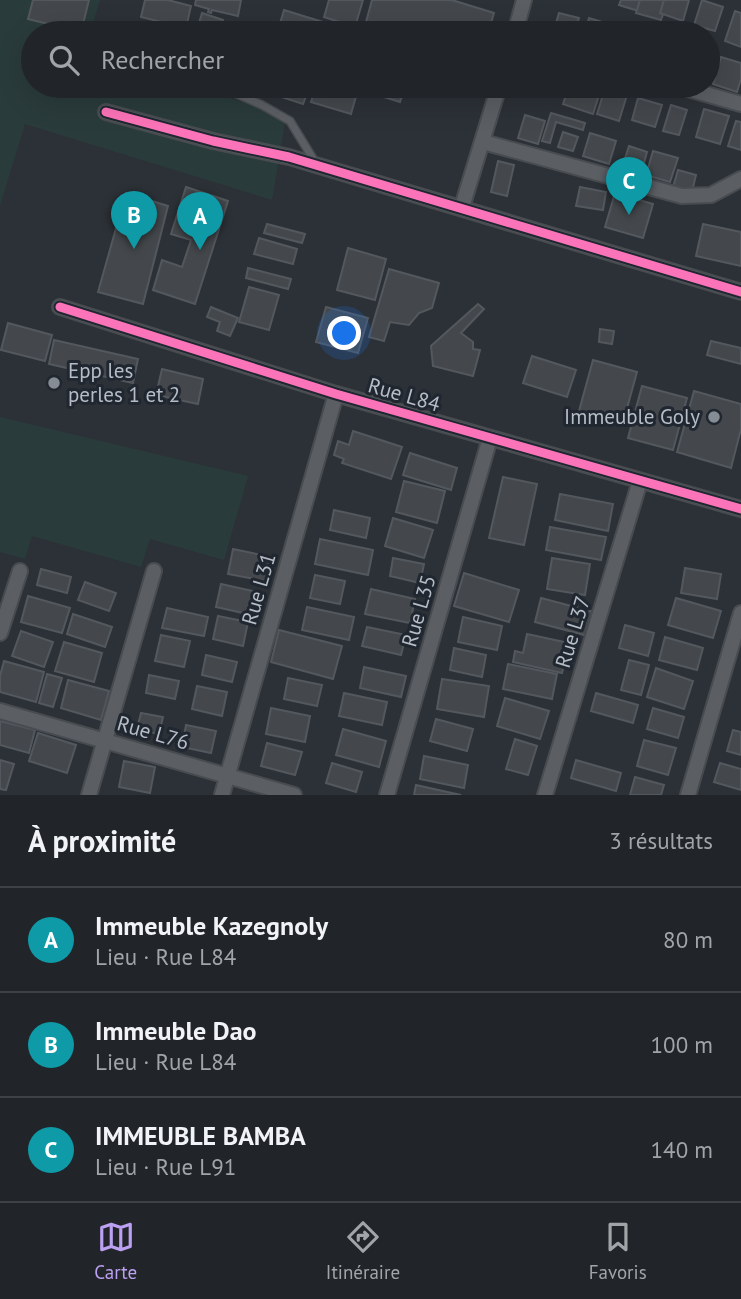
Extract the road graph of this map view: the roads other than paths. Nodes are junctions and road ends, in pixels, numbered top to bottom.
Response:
1 (524, 0) edge
2 (518, 21) edge
3 (246, 98) edge
4 (496, 98) edge
5 (720, 98) edge
6 (741, 104) edge
7 (106, 112) dead end
8 (483, 142) junction
9 (317, 166) junction
10 (741, 179) edge
11 (462, 207) junction
12 (741, 292) edge
13 (60, 307) dead end
14 (336, 394) junction
15 (490, 438) junction
16 (640, 481) junction
17 (741, 509) edge
18 (20, 571) dead end
19 (154, 571) dead end
20 (741, 613) edge
21 (0, 633) edge
22 (0, 711) edge
23 (105, 741) junction
24 (227, 776) junction
25 (89, 795) edge
26 (222, 795) edge
27 (294, 795) edge
28 (387, 795) edge
29 (545, 795) edge
30 (688, 795) edge

1 - 2 street
3 - 9 lane
4 - 8 street
5 - 6 street
7 - 9 street
8 - 10 street
8 - 11 street
9 - 11 street
11 - 12 street
13 - 14 street, Rue L84
14 - 15 street, Rue L84
14 - 24 street, Rue L31
15 - 16 street, Rue L84
15 - 28 street, Rue L35
16 - 17 street, Rue L84
16 - 29 street, Rue L37
18 - 21 street
19 - 23 street
20 - 30 street
22 - 23 street, Rue L76
23 - 24 street, Rue L76
23 - 25 street
24 - 26 street, Rue L31
24 - 27 street, Rue L76

